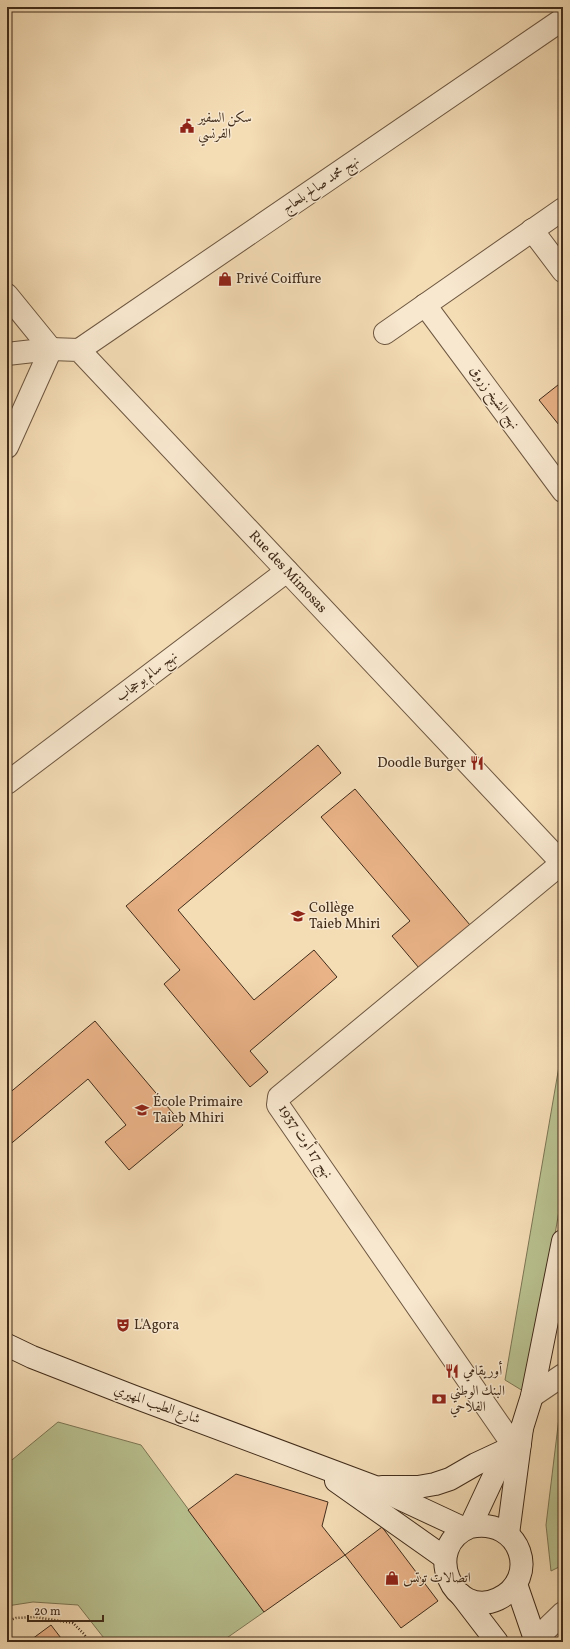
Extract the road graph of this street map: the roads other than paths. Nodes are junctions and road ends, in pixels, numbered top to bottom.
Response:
1 (563, 19) edge
2 (563, 208) edge
3 (532, 230) junction
4 (563, 271) edge
5 (7, 295) edge
6 (425, 305) junction
7 (385, 333) dead end
8 (51, 349) junction
9 (79, 350) junction
10 (7, 354) edge
11 (7, 447) edge
12 (563, 491) edge
13 (287, 571) junction
14 (7, 783) edge
15 (562, 863) edge
16 (563, 1241) edge
17 (7, 1345) edge
18 (563, 1375) edge
19 (532, 1396) junction
20 (515, 1441) junction
21 (309, 1461) junction
22 (374, 1487) junction
23 (468, 1528) junction
24 (508, 1534) junction
25 (445, 1558) junction
26 (516, 1584) junction
27 (461, 1595) junction
28 (563, 1613) edge
29 (536, 1641) edge
30 (497, 1642) edge

1 - 9 street, نهج محمد صالح بلحاج
2 - 3 street
3 - 4 street
3 - 6 street
5 - 8 street
6 - 7 street
6 - 12 street, نهج الشيخ زروق
8 - 9 street
8 - 10 street
8 - 11 street
9 - 13 street, Rue des Mimosas
13 - 14 street, نهج سالم بوحجاب
13 - 15 street, Rue des Mimosas
15 - 20 street, نهج 17 أوت 1937
16 - 19 street
17 - 21 street, شارع الطيب المهيري
18 - 19 street
19 - 20 street
20 - 22 street
20 - 23 street
20 - 24 street
21 - 22 street, شارع الطيب المهيري
21 - 25 street, شارع الطيب المهيري
22 - 23 street, شارع الطيب المهيري
23 - 24 street
23 - 25 street
24 - 26 street
25 - 27 street
26 - 27 street
26 - 29 street
27 - 30 street
28 - 29 street

